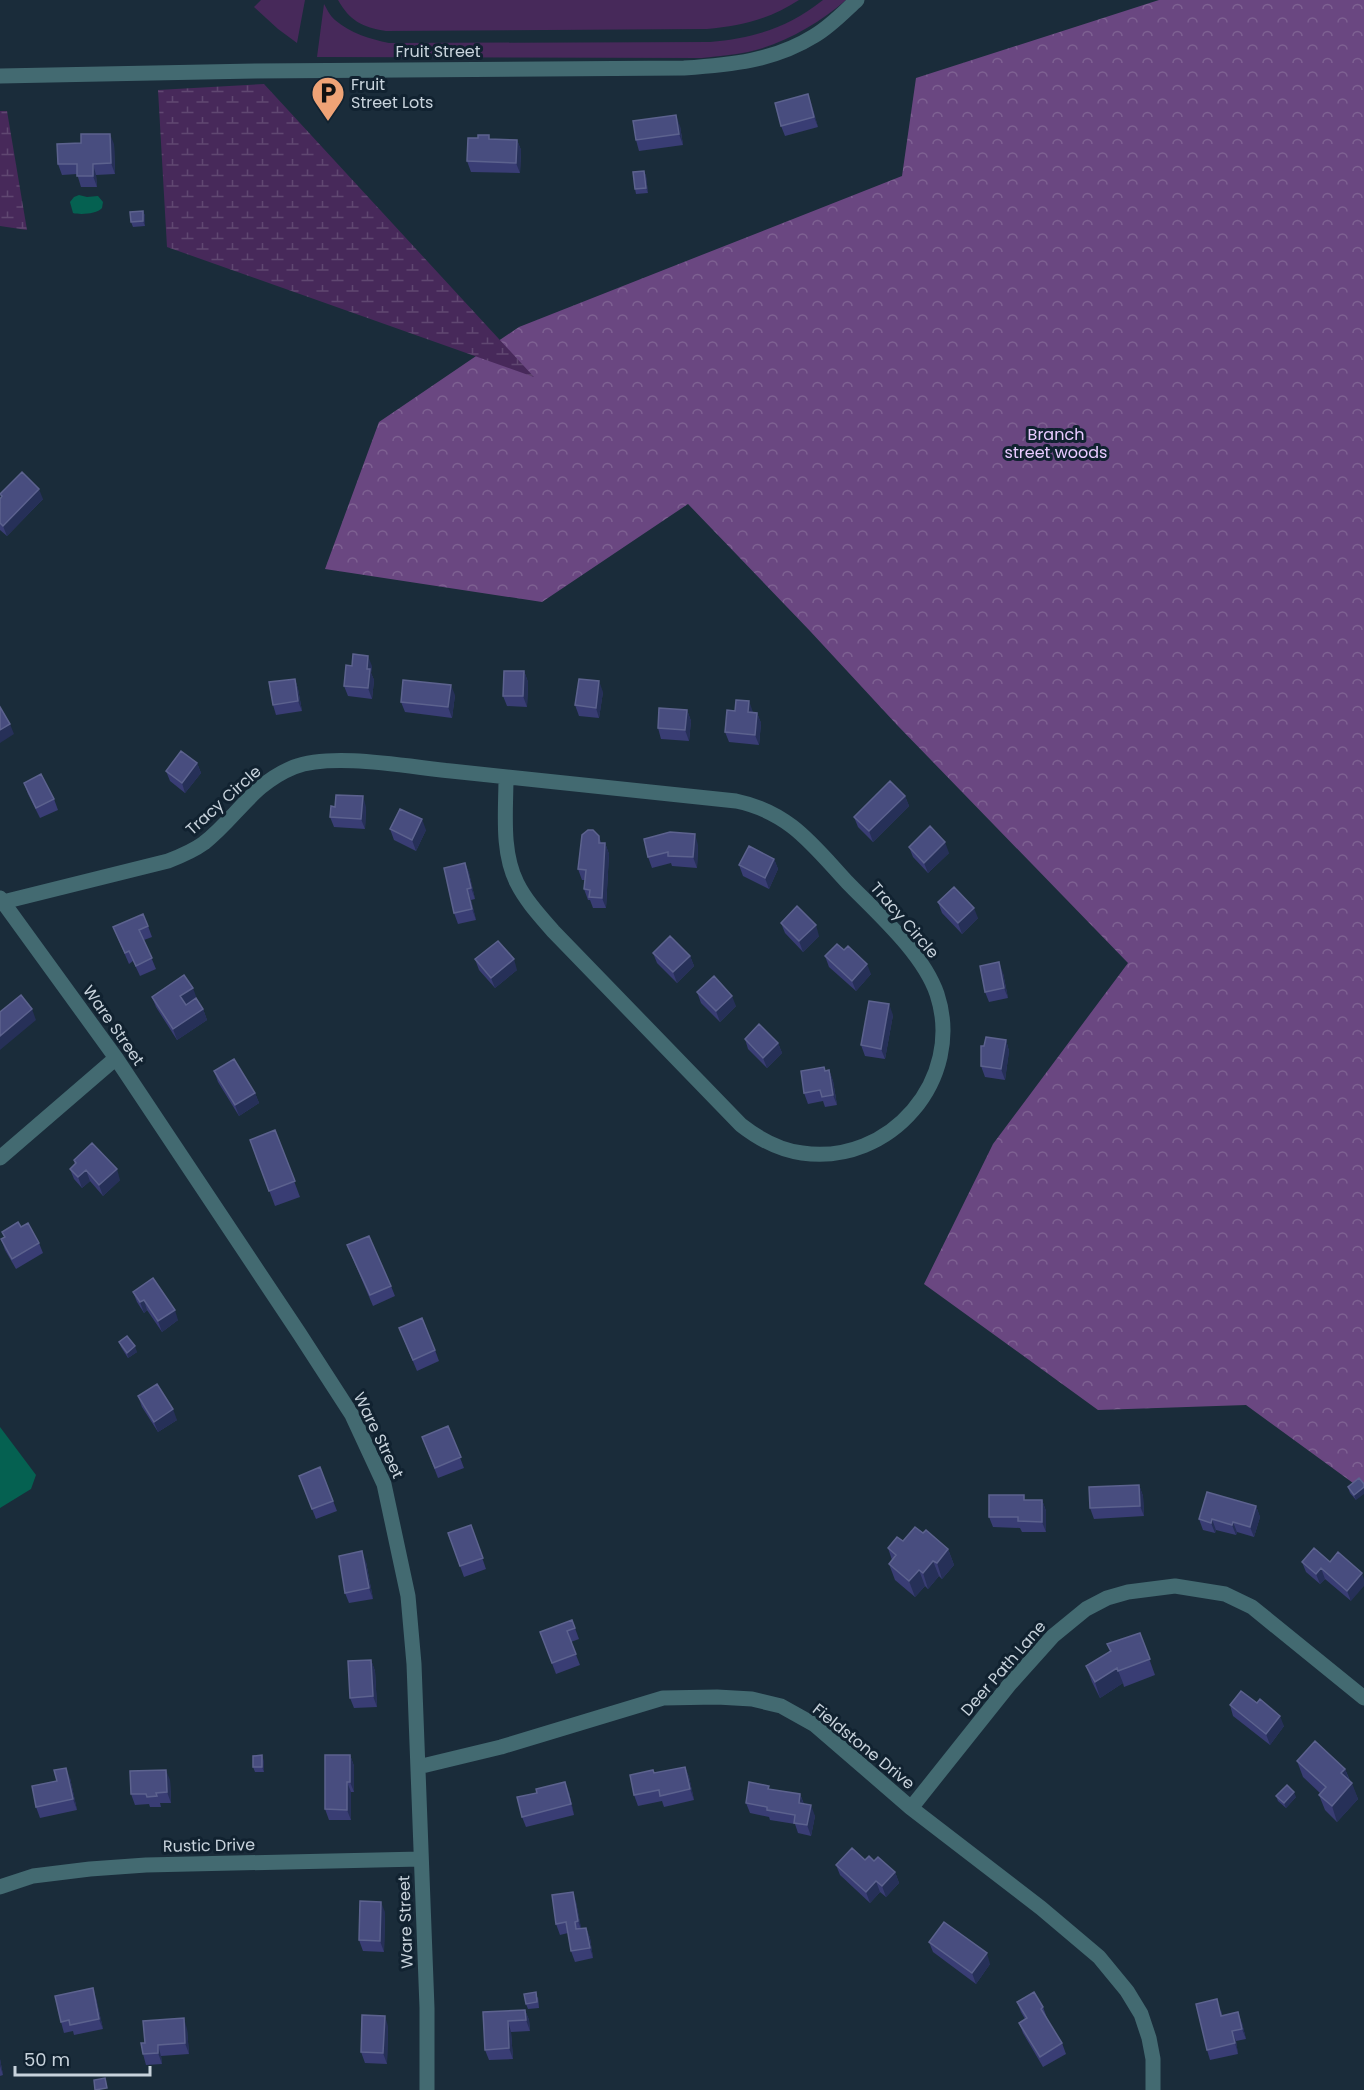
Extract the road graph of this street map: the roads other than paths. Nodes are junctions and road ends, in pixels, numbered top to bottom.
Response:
1 (857, 0) edge
2 (0, 76) edge
3 (506, 777) junction
4 (2, 900) edge
5 (116, 1058) junction
6 (0, 1158) edge
7 (1364, 1698) edge
8 (418, 1767) junction
9 (911, 1808) junction
10 (421, 1859) junction
11 (0, 1887) edge
12 (427, 2090) edge
13 (1153, 2090) edge

1 - 2 street, Fruit Street
3 - 3 street, Tracy Circle
3 - 4 street, Tracy Circle
4 - 5 street, Ware Street
5 - 6 street
5 - 8 street, Ware Street
7 - 9 street, Deer Path Lane
8 - 9 street, Fieldstone Drive
8 - 10 street, Ware Street
9 - 13 street, Fieldstone Drive
10 - 11 street, Rustic Drive
10 - 12 street, Ware Street

